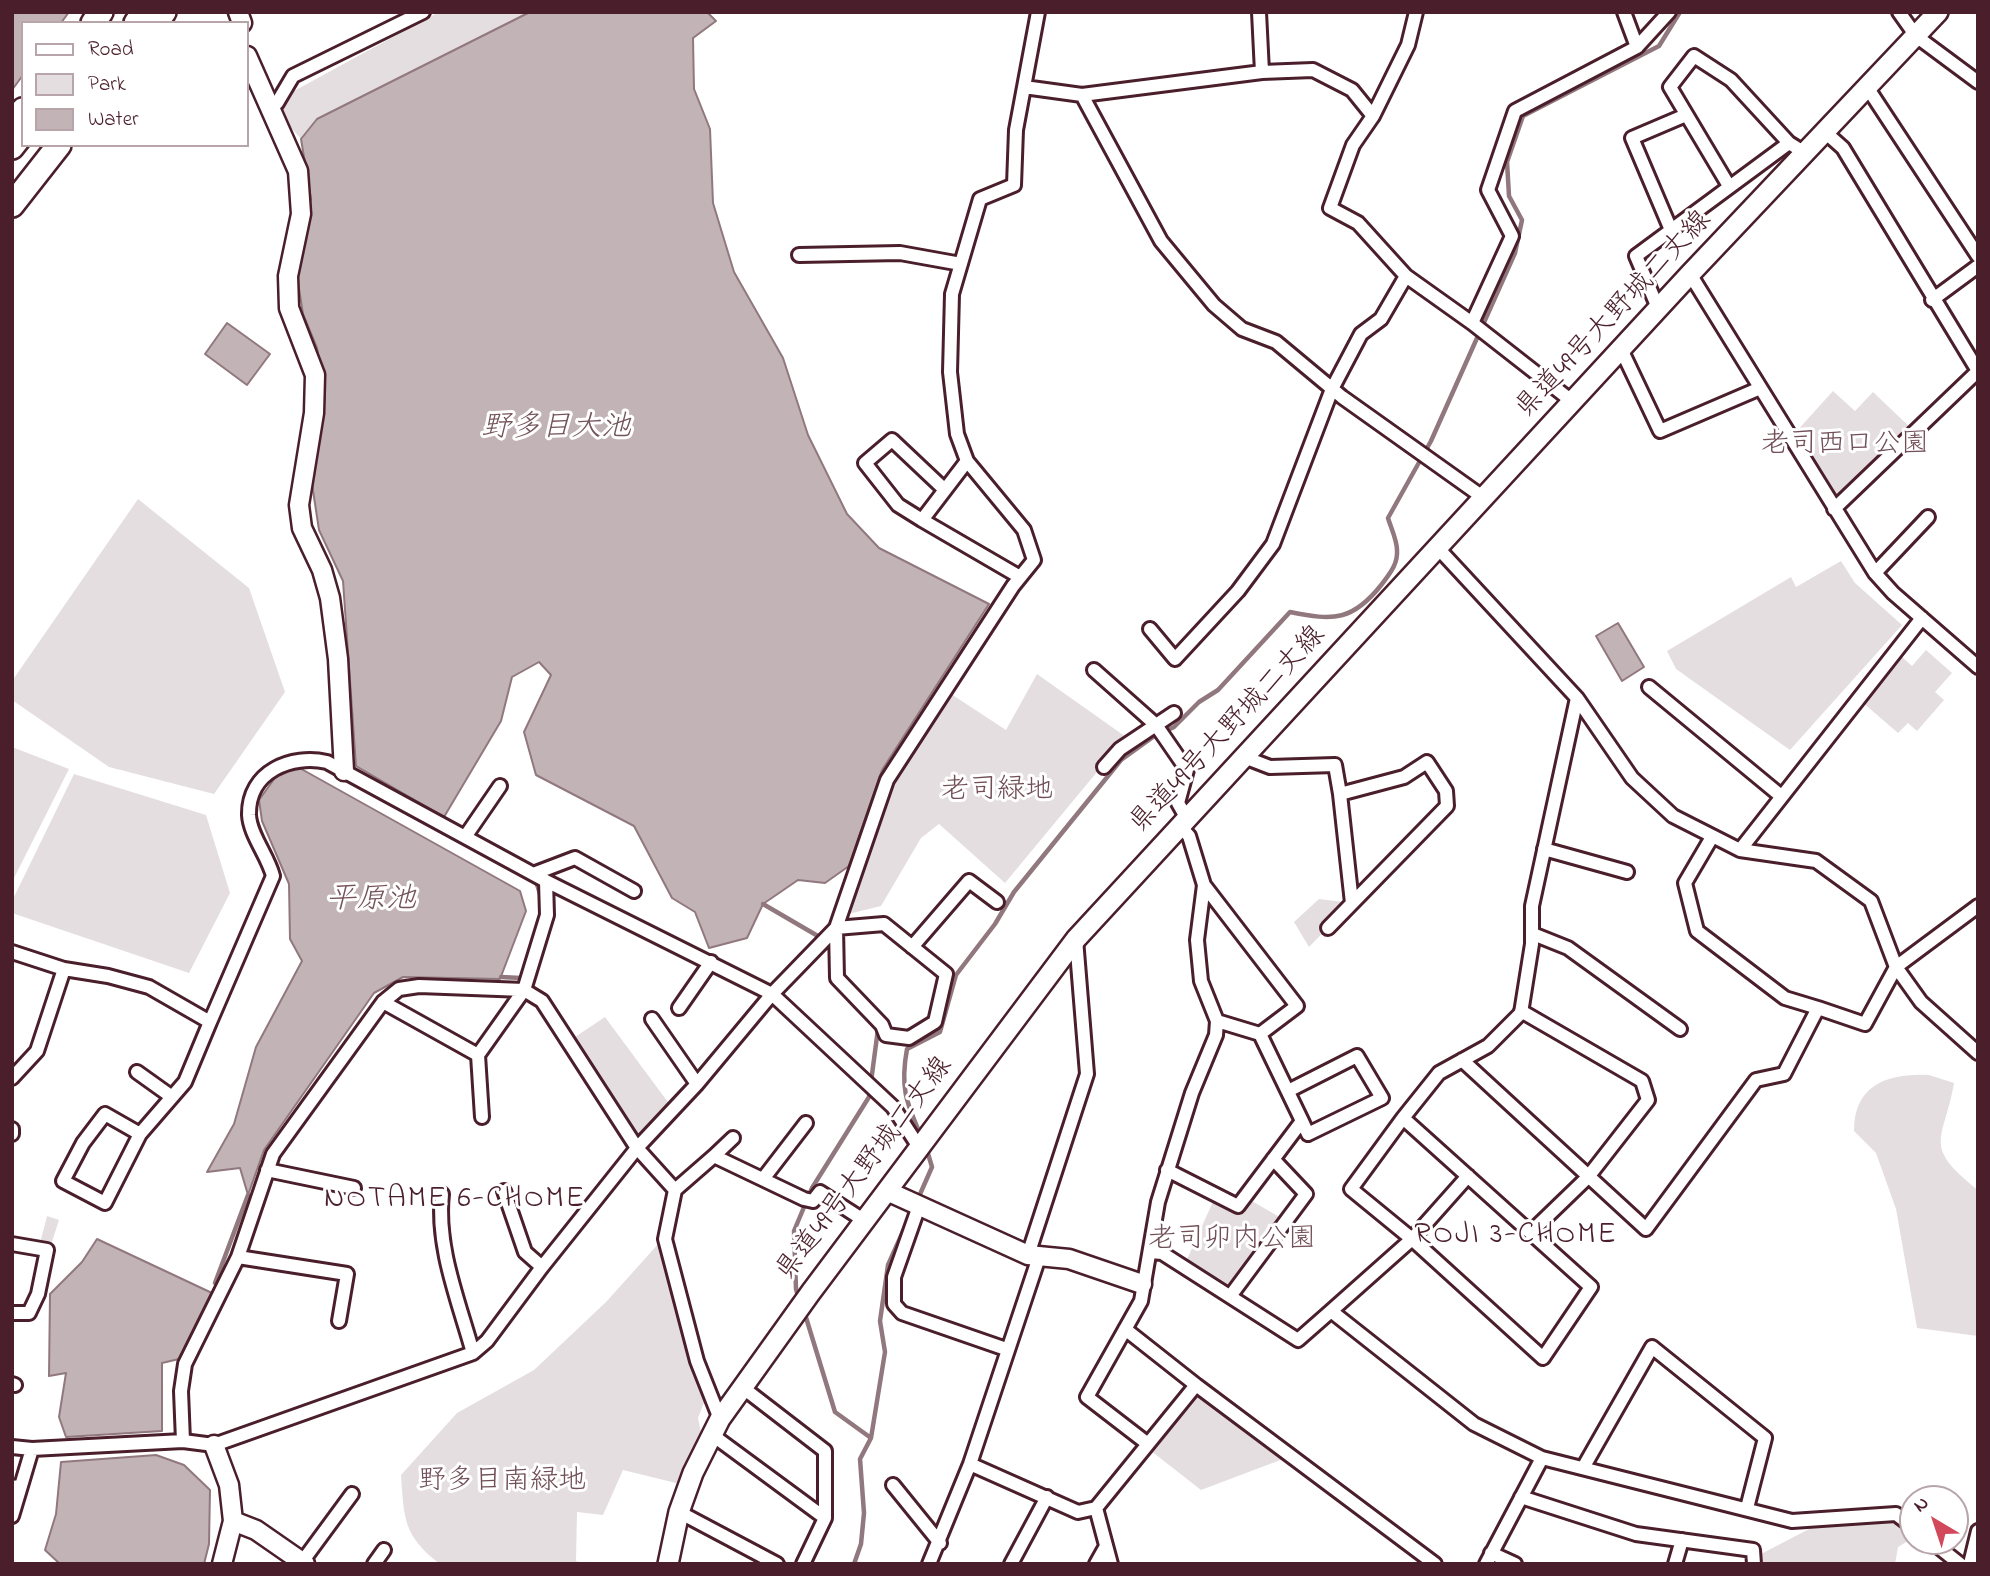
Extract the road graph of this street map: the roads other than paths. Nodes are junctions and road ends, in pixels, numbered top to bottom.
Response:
1 (423, 12) edge
2 (1038, 12) edge
3 (1258, 12) edge
4 (1416, 12) edge
5 (1624, 12) edge
6 (1669, 12) edge
7 (1899, 12) edge
8 (1938, 12) edge
9 (1916, 36) junction
10 (1637, 47) junction
11 (248, 58) edge
12 (1262, 72) junction
13 (1978, 82) edge
14 (1024, 87) junction
15 (1867, 87) junction
16 (1082, 95) junction
17 (270, 104) junction
18 (1686, 115) junction
19 (1373, 116) junction
20 (1825, 132) junction
21 (41, 147) edge
22 (57, 147) edge
23 (1797, 148) junction
24 (12, 186) edge
25 (1729, 186) junction
26 (12, 205) edge
27 (1671, 230) junction
28 (799, 255) dead end
29 (1978, 256) edge
30 (961, 264) junction
31 (1978, 266) edge
32 (1690, 274) junction
33 (1406, 276) junction
34 (1932, 300) junction
35 (1658, 308) junction
36 (1474, 324) junction
37 (1621, 349) junction
38 (1978, 371) edge
39 (1332, 389) junction
40 (1758, 389) junction
41 (1573, 402) junction
42 (967, 461) junction
43 (945, 490) junction
44 (1484, 498) junction
45 (1834, 509) junction
46 (1928, 517) dead end
47 (922, 520) junction
48 (1437, 547) junction
49 (1875, 573) junction
50 (1020, 577) junction
51 (1922, 618) junction
52 (1150, 629) dead end
53 (1978, 667) edge
54 (1094, 670) dead end
55 (1649, 687) dead end
56 (1577, 698) junction
57 (1174, 713) dead end
58 (1156, 725) junction
59 (1244, 757) junction
60 (1104, 766) dead end
61 (344, 771) junction
62 (500, 786) dead end
63 (1340, 794) junction
64 (1781, 796) junction
65 (1182, 821) junction
66 (465, 837) junction
67 (1712, 837) junction
68 (1544, 849) junction
69 (1740, 850) junction
70 (1627, 872) dead end
71 (533, 874) junction
72 (546, 881) junction
73 (1203, 885) junction
74 (634, 891) dead end
75 (997, 902) dead end
76 (1352, 904) junction
77 (1978, 906) edge
78 (836, 928) junction
79 (1328, 928) dead end
80 (1533, 934) junction
81 (1076, 939) junction
82 (912, 947) junction
83 (12, 952) edge
84 (711, 962) junction
85 (1896, 967) junction
86 (64, 969) junction
87 (524, 990) junction
88 (772, 995) junction
89 (383, 1002) junction
90 (679, 1008) dead end
91 (1818, 1008) junction
92 (1521, 1011) junction
93 (652, 1019) dead end
94 (1217, 1021) junction
95 (210, 1022) junction
96 (1679, 1029) dead end
97 (1260, 1034) junction
98 (1978, 1053) edge
99 (478, 1055) junction
100 (1462, 1060) junction
101 (137, 1072) dead end
102 (12, 1078) edge
103 (697, 1084) junction
104 (1288, 1091) junction
105 (172, 1097) junction
106 (482, 1117) dead end
107 (1403, 1118) junction
108 (1302, 1121) junction
109 (806, 1123) dead end
110 (140, 1134) junction
111 (733, 1138) dead end
112 (923, 1141) junction
113 (637, 1148) junction
114 (714, 1156) junction
115 (1273, 1159) junction
116 (267, 1170) junction
117 (1167, 1170) junction
118 (1468, 1176) junction
119 (1588, 1177) junction
120 (763, 1179) junction
121 (354, 1188) dead end
122 (674, 1190) junction
123 (504, 1191) dead end
124 (887, 1191) junction
125 (442, 1194) dead end
126 (913, 1204) junction
127 (865, 1222) junction
128 (1531, 1232) junction
129 (1412, 1239) junction
130 (12, 1244) edge
131 (1151, 1252) junction
132 (1033, 1256) junction
133 (239, 1257) junction
134 (542, 1266) junction
135 (1142, 1284) junction
136 (1231, 1295) junction
137 (1331, 1311) junction
138 (12, 1313) edge
139 (339, 1321) dead end
140 (1125, 1329) junction
141 (1006, 1349) junction
142 (473, 1353) junction
143 (1196, 1385) junction
144 (742, 1387) junction
145 (715, 1427) junction
146 (183, 1441) junction
147 (1148, 1444) junction
148 (214, 1445) junction
149 (12, 1447) edge
150 (32, 1449) junction
151 (1542, 1458) junction
152 (970, 1465) junction
153 (1583, 1468) junction
154 (893, 1486) dead end
155 (17, 1487) edge
156 (352, 1494) dead end
157 (1047, 1497) junction
158 (1521, 1497) junction
159 (1096, 1508) junction
160 (1747, 1508) junction
161 (679, 1512) junction
162 (12, 1516) edge
163 (1899, 1516) edge
164 (825, 1518) junction
165 (233, 1521) junction
166 (1978, 1531) edge
167 (1682, 1540) junction
168 (940, 1543) junction
169 (1105, 1548) junction
170 (384, 1550) dead end
171 (1489, 1558) edge
172 (304, 1563) edge
173 (222, 1564) edge
174 (374, 1564) edge
175 (668, 1564) edge
176 (777, 1564) edge
177 (803, 1564) edge
178 (929, 1564) edge
179 (1011, 1564) edge
180 (1096, 1564) edge
181 (1111, 1564) edge
182 (1435, 1564) edge
183 (1515, 1564) edge
184 (1675, 1564) edge
185 (1754, 1564) edge
186 (1970, 1564) edge

1 - 17 street
2 - 14 street
3 - 12 street
4 - 19 street
5 - 10 street
6 - 10 street
7 - 9 street
8 - 9 main road, 県道49号大野城二丈線
9 - 13 street
9 - 15 main road, 県道49号大野城二丈線
10 - 36 street
11 - 17 street
12 - 16 street
12 - 19 street
14 - 16 street
14 - 30 street
15 - 20 main road, 県道49号大野城二丈線
15 - 29 street
16 - 39 street
17 - 61 street
18 - 23 street
18 - 25 street
18 - 27 street
19 - 33 street
20 - 23 main road, 県道49号大野城二丈線
20 - 34 street
21 - 24 highway
22 - 26 highway
23 - 25 street
23 - 32 main road, 県道49号大野城二丈線
25 - 27 street
27 - 35 street
28 - 30 street
30 - 42 street
31 - 34 street
32 - 35 main road, 県道49号大野城二丈線
32 - 40 street
33 - 36 street
33 - 39 street
34 - 38 street
35 - 37 main road, 県道49号大野城二丈線
36 - 41 street
37 - 40 street
37 - 41 main road, 県道49号大野城二丈線
38 - 45 street
39 - 44 street
39 - 52 street
40 - 45 street
41 - 44 main road, 県道49号大野城二丈線
42 - 43 street
42 - 50 street
43 - 47 street
43 - 47 street
44 - 48 main road, 県道49号大野城二丈線
45 - 49 street
46 - 49 street
47 - 50 street
48 - 56 street
48 - 59 main road, 県道49号大野城二丈線
49 - 51 street
50 - 78 street
51 - 53 street
51 - 64 street
54 - 58 street
55 - 64 street
56 - 67 street
56 - 68 street
57 - 58 street
58 - 60 street
58 - 65 street
59 - 63 street
59 - 65 main road, 県道49号大野城二丈線
61 - 66 street
61 - 95 street
62 - 66 street
63 - 76 street
63 - 76 street
64 - 69 street
65 - 73 street
65 - 81 main road, 県道49号大野城二丈線
66 - 71 street
67 - 69 street
67 - 91 street
68 - 70 street
68 - 80 street
69 - 85 street
71 - 72 street
71 - 74 street
72 - 84 street
72 - 87 street
73 - 94 street
73 - 97 street
75 - 82 street
76 - 79 street
77 - 85 street
78 - 82 street
78 - 82 street
78 - 88 street
80 - 92 street
80 - 96 street
81 - 112 main road, 県道49号大野城二丈線
81 - 132 street
83 - 86 street
84 - 88 street
84 - 90 street
85 - 91 street
85 - 98 street
86 - 95 street
86 - 102 street
87 - 89 street
87 - 99 street
87 - 113 street
88 - 103 street
88 - 112 street
89 - 99 street
89 - 116 street
91 - 119 street
92 - 100 street
92 - 119 street
93 - 103 street
94 - 97 street
94 - 117 street
95 - 105 street
97 - 104 street
99 - 106 street
100 - 107 street
100 - 119 street
101 - 105 street
103 - 113 street
104 - 108 street
104 - 108 street
105 - 110 street
107 - 118 street
107 - 129 street
108 - 115 street
109 - 120 street
110 - 110 street
111 - 114 street
112 - 124 main road, 県道49号大野城二丈線
113 - 122 street
113 - 134 street
114 - 120 street
114 - 122 street
115 - 117 street
115 - 136 street
116 - 121 street
116 - 133 street
117 - 131 street
118 - 128 street
118 - 129 street
119 - 128 street
120 - 127 street
122 - 145 street
123 - 134 street
124 - 126 street
124 - 127 main road, 県道49号大野城二丈線
125 - 142 street
126 - 132 street
126 - 141 street
127 - 144 main road, 県道49号大野城二丈線
128 - 129 street
129 - 137 street
130 - 138 street
131 - 135 street
131 - 136 street
132 - 135 street
132 - 141 street
133 - 139 street
133 - 146 street
134 - 142 street
135 - 140 street
136 - 137 street
137 - 151 street
140 - 143 street
140 - 147 street
141 - 152 street
142 - 148 street
143 - 147 street
143 - 182 street
144 - 145 main road, 県道49号大野城二丈線
144 - 164 street
145 - 161 main road, 県道49号大野城二丈線
145 - 164 street
146 - 148 street
146 - 150 street
147 - 159 street
148 - 165 street
149 - 150 street
150 - 155 street
151 - 153 street
151 - 158 street
152 - 157 street
152 - 168 street
153 - 160 street
153 - 160 street
154 - 168 street
155 - 162 street
156 - 172 street
157 - 159 street
157 - 179 street
158 - 167 street
158 - 171 street
159 - 169 street
160 - 163 street
161 - 175 main road, 県道49号大野城二丈線
161 - 176 street
164 - 177 street
165 - 172 street
165 - 173 street
166 - 186 street
167 - 184 street
167 - 185 street
168 - 178 street
169 - 180 street
169 - 181 street
170 - 174 street
171 - 183 street

